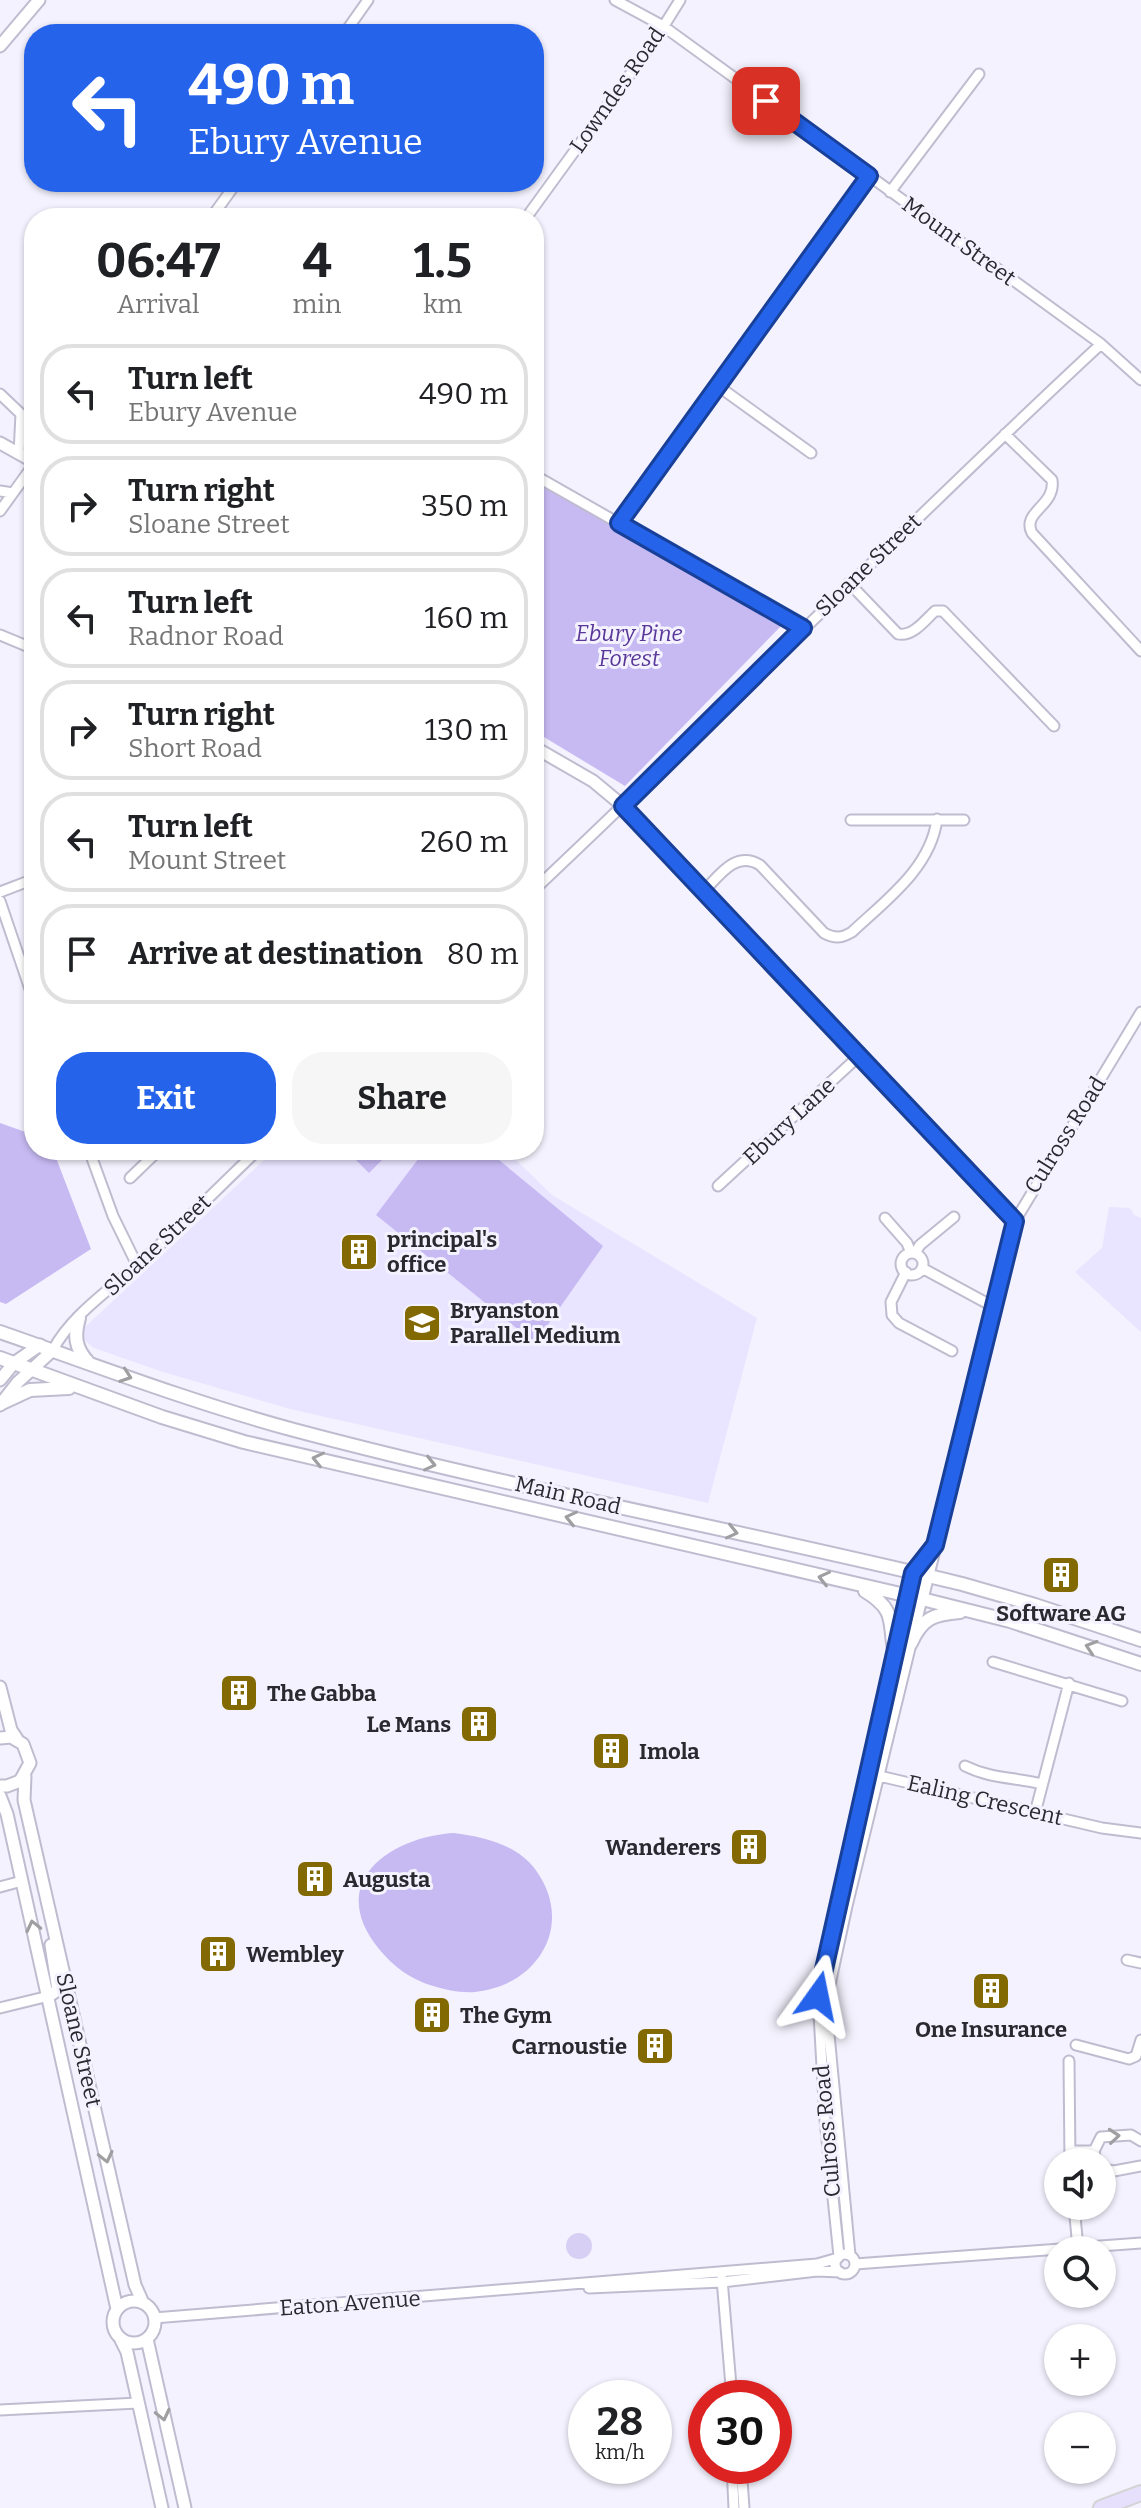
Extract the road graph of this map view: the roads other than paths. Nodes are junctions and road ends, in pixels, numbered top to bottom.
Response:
1 (39, 0) edge
2 (368, 0) edge
3 (615, 0) edge
4 (680, 0) edge
5 (351, 24) edge
6 (663, 26) junction
7 (0, 46) edge
8 (979, 74) dead end
9 (869, 176) junction
10 (890, 192) junction
11 (533, 208) edge
12 (1101, 344) junction
13 (1141, 380) edge
14 (718, 386) junction
15 (0, 394) edge
16 (1005, 434) junction
17 (0, 443) edge
18 (811, 453) dead end
19 (19, 454) junction
20 (24, 457) edge
21 (24, 477) edge
22 (544, 481) edge
23 (0, 491) edge
24 (13, 493) junction
25 (0, 511) edge
26 (619, 523) junction
27 (849, 583) junction
28 (803, 628) junction
29 (0, 635) edge
30 (24, 645) edge
31 (1141, 651) edge
32 (1054, 726) dead end
33 (544, 753) edge
34 (623, 806) junction
35 (937, 819) junction
36 (851, 820) dead end
37 (964, 820) dead end
38 (544, 881) edge
39 (24, 883) edge
40 (0, 892) edge
41 (703, 892) junction
42 (0, 903) edge
43 (24, 972) edge
44 (1141, 1012) edge
45 (859, 1056) junction
46 (93, 1160) edge
47 (149, 1160) edge
48 (247, 1160) edge
49 (130, 1178) dead end
50 (718, 1186) dead end
51 (954, 1217) dead end
52 (885, 1218) dead end
53 (1015, 1221) junction
54 (913, 1253) junction
55 (137, 1265) junction
56 (922, 1268) junction
57 (906, 1272) junction
58 (994, 1307) junction
59 (79, 1318) junction
60 (0, 1332) edge
61 (40, 1345) junction
62 (55, 1345) junction
63 (952, 1351) dead end
64 (0, 1358) edge
65 (14, 1363) junction
66 (89, 1364) junction
67 (32, 1369) junction
68 (0, 1380) edge
69 (80, 1388) junction
70 (1, 1404) edge
71 (935, 1545) junction
72 (913, 1573) junction
73 (928, 1576) junction
74 (855, 1585) junction
75 (908, 1596) junction
76 (922, 1599) junction
77 (971, 1612) junction
78 (1141, 1640) edge
79 (911, 1643) junction
80 (895, 1655) junction
81 (993, 1662) dead end
82 (1141, 1664) edge
83 (1069, 1683) junction
84 (0, 1687) edge
85 (1122, 1701) dead end
86 (0, 1738) edge
87 (17, 1740) junction
88 (965, 1766) dead end
89 (868, 1773) junction
90 (879, 1775) junction
91 (25, 1776) junction
92 (1042, 1784) junction
93 (0, 1786) edge
94 (0, 1796) edge
95 (1035, 1813) junction
96 (29, 1820) junction
97 (11, 1832) junction
98 (1141, 1833) edge
99 (36, 1850) junction
100 (22, 1882) junction
101 (0, 1887) edge
102 (51, 1917) junction
103 (1127, 1960) dead end
104 (1141, 1963) edge
105 (49, 1996) junction
106 (0, 2008) edge
107 (1141, 2040) edge
108 (1076, 2045) dead end
109 (1069, 2061) dead end
110 (1141, 2141) edge
111 (1070, 2148) edge
112 (1095, 2148) edge
113 (1141, 2166) edge
114 (1116, 2171) edge
115 (1141, 2243) edge
116 (1116, 2245) edge
117 (1044, 2249) edge
118 (845, 2258) junction
119 (840, 2272) junction
120 (722, 2277) junction
121 (143, 2303) junction
122 (117, 2309) junction
123 (154, 2318) junction
124 (147, 2339) junction
125 (121, 2340) junction
126 (731, 2380) edge
127 (138, 2403) junction
128 (0, 2410) edge
129 (733, 2484) edge
130 (742, 2484) edge
131 (1141, 2493) edge
132 (162, 2508) edge
133 (185, 2508) edge
134 (734, 2508) edge
135 (744, 2508) edge
136 (1101, 2508) edge

1 - 7 street
2 - 5 street
3 - 6 street, Mount Street
4 - 6 street, Lowndes Road
6 - 9 street, Mount Street
6 - 11 street, Lowndes Road
8 - 10 street
9 - 10 street, Mount Street
9 - 14 street
10 - 12 street, Mount Street
12 - 13 street, Mount Street
12 - 16 street, Sloane Street
14 - 18 street
14 - 26 street
15 - 19 street
16 - 27 street, Sloane Street
16 - 31 street
17 - 19 street
19 - 20 street
21 - 24 street
22 - 26 street
23 - 24 street
24 - 25 street
26 - 28 street
27 - 28 street, Sloane Street
27 - 32 street
28 - 34 street, Sloane Street
29 - 30 street
33 - 34 street
34 - 38 street, Sloane Street
34 - 41 street
35 - 36 street
35 - 37 street
35 - 41 street
39 - 40 street
41 - 45 street
42 - 43 street
44 - 53 street, Culross Road
45 - 50 street, Ebury Lane
45 - 53 street
46 - 55 street
47 - 49 street
48 - 55 street, Sloane Street
51 - 54 street
52 - 54 street
53 - 58 street, Culross Road
54 - 56 street
54 - 57 street
55 - 59 street, Sloane Street
56 - 57 street
56 - 58 street
57 - 63 street
58 - 71 street, Culross Road
59 - 62 street, Sloane Street
59 - 66 main road
60 - 61 main road, Main Road
61 - 62 main road, Main Road
61 - 65 street
62 - 66 main road, Main Road
62 - 67 street, Sloane Street
64 - 65 main road, Main Road
65 - 67 main road, Main Road
65 - 68 street
66 -> 72 main road, Main Road
67 - 69 main road, Main Road
67 - 70 street, Sloane Street
69 - 70 main road
74 -> 69 main road, Main Road
71 - 72 street, Culross Road
71 - 73 street, Culross Road
72 - 73 main road, Main Road
72 - 75 street, Culross Road
73 - 76 street, Culross Road
73 - 78 main road, Main Road
74 - 75 main road, Main Road
74 - 80 main road
75 - 76 main road, Main Road
75 - 80 street, Culross Road
76 - 77 main road, Main Road
76 - 79 street, Culross Road
77 - 79 main road
82 -> 77 main road, Main Road
79 - 90 street, Culross Road
80 - 89 street, Culross Road
81 - 83 street
83 - 85 street
83 - 92 street
84 - 87 street
86 - 87 street
87 - 91 street, Sloane Street
88 - 92 street
89 - 90 street, Ealing Crescent
89 - 118 street, Culross Road
90 - 95 street, Ealing Crescent
90 - 118 street, Culross Road
91 - 93 street
91 - 96 street, Sloane Street
92 - 95 street
94 - 97 street, Sloane Street
95 - 98 street, Ealing Crescent
96 - 97 street
96 - 99 street, Sloane Street
97 - 100 street, Sloane Street
99 - 100 street
99 - 102 street, Sloane Street
100 - 101 street
105 -> 100 street, Sloane Street
102 - 105 street
102 -> 121 street, Sloane Street
103 - 104 street
105 - 106 street
105 - 122 street, Sloane Street
107 - 108 street
109 - 111 street
112 -> 110 street
113 - 114 street
115 - 116 street, Eaton Avenue
117 - 118 street, Eaton Avenue
118 - 119 street
118 - 119 street
118 - 120 street, Eaton Avenue
119 - 120 street, Eaton Avenue
120 - 123 street, Eaton Avenue
120 - 126 street
121 - 122 street
121 - 123 street
122 - 125 street
123 - 124 street
124 - 125 street
124 -> 133 street
125 - 127 street
127 - 128 street
127 - 132 street
129 - 134 street
130 - 135 street
131 - 136 main road

